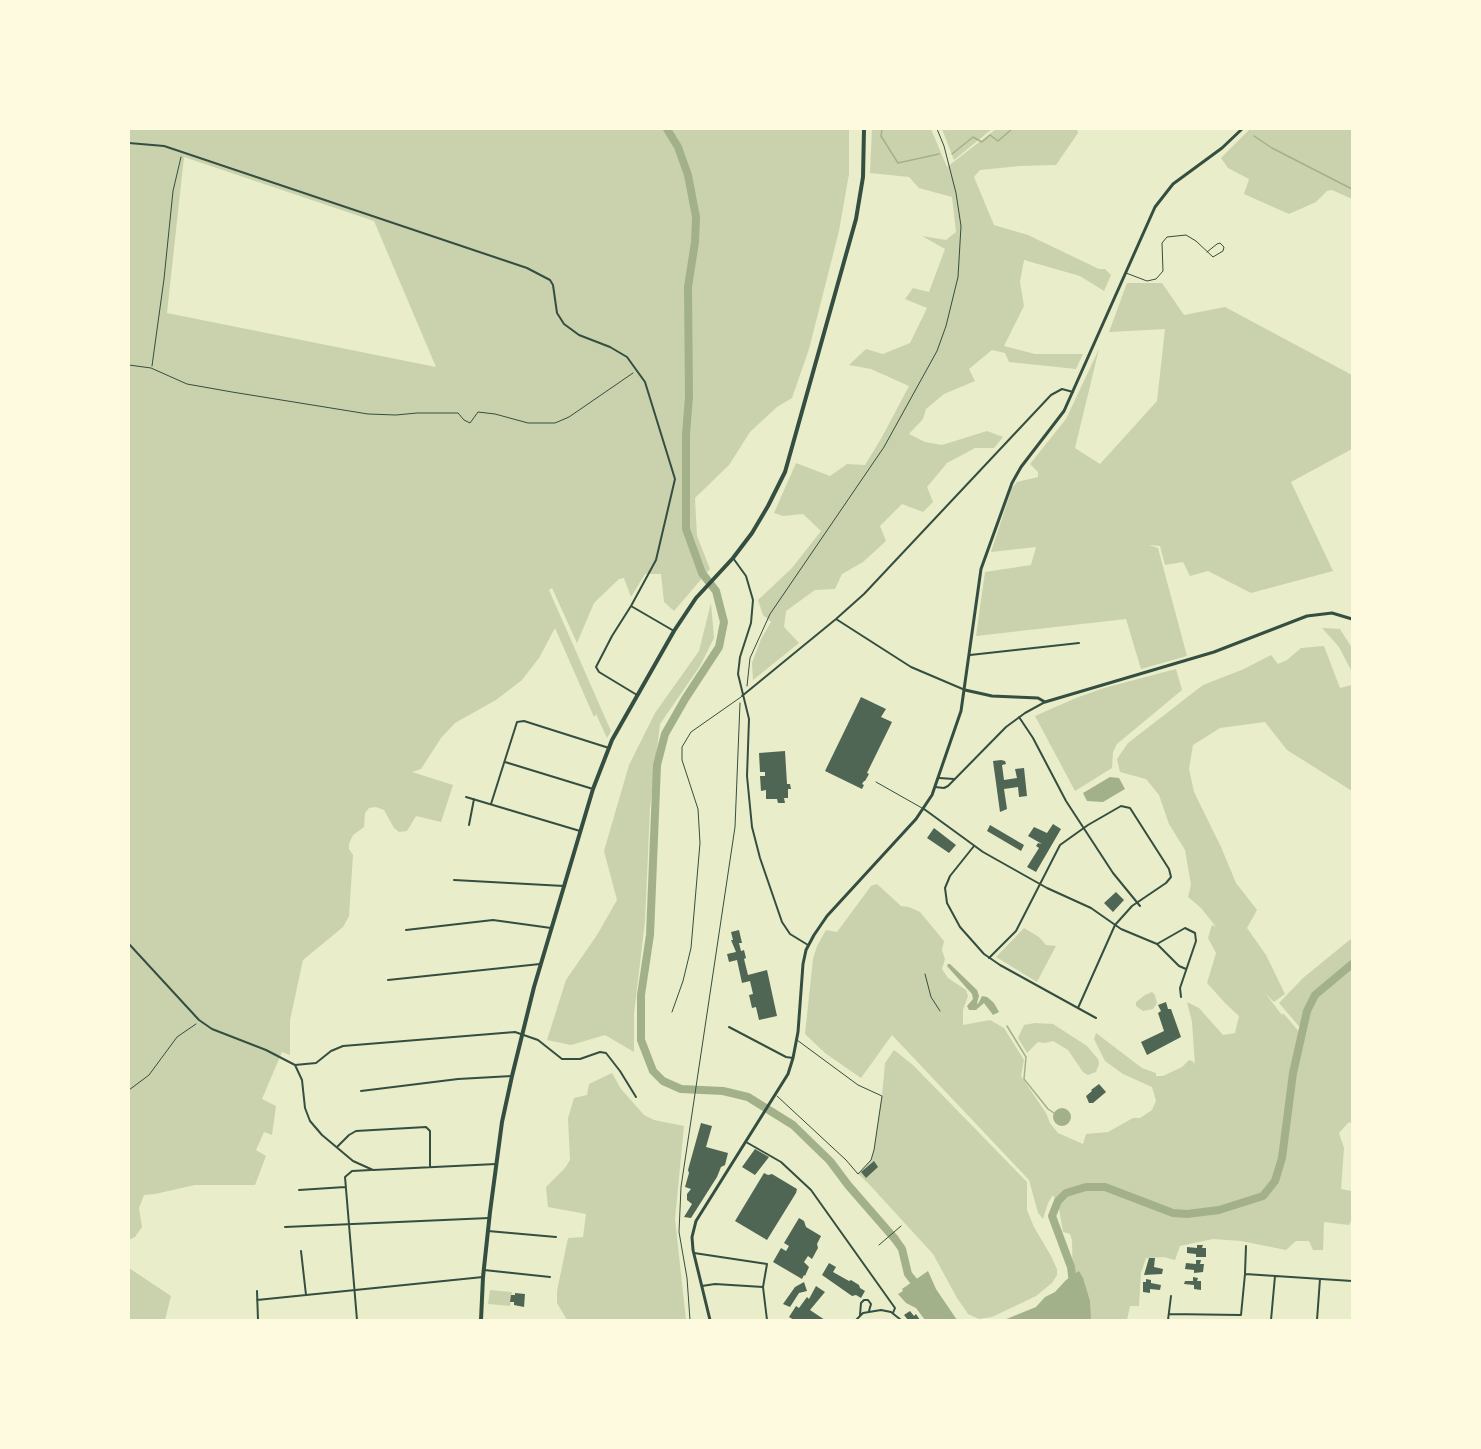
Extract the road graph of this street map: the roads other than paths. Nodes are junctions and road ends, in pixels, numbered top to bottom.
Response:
1 (864, 129) edge
2 (1242, 129) edge
3 (129, 143) edge
4 (1207, 252) junction
5 (1125, 273) junction
6 (1074, 392) junction
7 (733, 558) junction
8 (631, 606) junction
9 (1352, 619) edge
10 (836, 620) junction
11 (674, 631) junction
12 (1079, 643) dead end
13 (970, 655) junction
14 (965, 690) junction
15 (638, 695) junction
16 (742, 696) junction
17 (1045, 702) junction
18 (1019, 717) junction
19 (609, 748) junction
20 (505, 762) junction
21 (939, 778) junction
22 (954, 779) junction
23 (876, 782) dead end
24 (935, 787) junction
25 (593, 789) junction
26 (466, 797) dead end
27 (474, 800) junction
28 (491, 804) junction
29 (924, 809) junction
30 (469, 825) dead end
31 (1084, 827) junction
32 (580, 831) junction
33 (974, 846) junction
34 (454, 880) dead end
35 (1041, 885) junction
36 (564, 886) junction
37 (1137, 902) junction
38 (1140, 906) dead end
39 (1115, 925) junction
40 (551, 928) junction
41 (406, 930) dead end
42 (129, 944) edge
43 (1156, 944) junction
44 (808, 945) junction
45 (989, 958) junction
46 (540, 964) junction
47 (1186, 969) junction
48 (388, 980) dead end
49 (1181, 996) dead end
50 (1078, 1008) junction
51 (672, 1012) dead end
52 (1096, 1018) dead end
53 (729, 1027) dead end
54 (522, 1035) junction
55 (796, 1039) junction
56 (793, 1058) junction
57 (295, 1065) junction
58 (512, 1076) junction
59 (361, 1092) dead end
60 (776, 1094) junction
61 (636, 1097) dead end
62 (746, 1142) junction
63 (337, 1147) junction
64 (496, 1164) junction
65 (430, 1166) junction
66 (374, 1170) junction
67 (345, 1187) junction
68 (299, 1190) dead end
69 (489, 1218) junction
70 (350, 1224) junction
71 (285, 1227) dead end
72 (488, 1231) junction
73 (556, 1237) dead end
74 (1246, 1246) dead end
75 (301, 1251) dead end
76 (694, 1253) junction
77 (483, 1270) junction
78 (1245, 1274) junction
79 (1275, 1276) junction
80 (483, 1277) junction
81 (550, 1277) dead end
82 (1320, 1279) junction
83 (1352, 1281) edge
84 (702, 1286) junction
85 (763, 1287) junction
86 (356, 1290) junction
87 (257, 1292) dead end
88 (306, 1295) junction
89 (1171, 1296) dead end
90 (257, 1300) junction
91 (870, 1311) junction
92 (893, 1313) junction
93 (1169, 1314) junction
94 (860, 1315) junction
95 (258, 1320) edge
96 (357, 1320) edge
97 (481, 1320) edge
98 (710, 1320) edge
99 (767, 1320) edge
100 (856, 1320) edge
101 (901, 1320) edge
102 (1168, 1320) edge
103 (1271, 1320) edge
104 (1317, 1320) edge

1 - 7 main road
2 - 5 main road
3 - 8 street
4 - 4 lane
4 - 5 lane
5 - 6 main road
6 - 10 street
6 - 13 main road
7 - 11 main road
7 - 16 street
8 - 11 street
8 - 15 street
9 - 17 main road
10 - 14 street
10 - 16 street
11 - 15 main road
12 - 13 street
13 - 14 main road
14 - 17 main road
14 - 21 main road
15 - 19 main road
16 - 44 street
16 - 51 lane
17 - 18 street
18 - 22 street
18 - 31 street
19 - 20 street
19 - 25 main road
20 - 25 street
20 - 28 street
21 - 22 street
21 - 24 main road
22 - 24 street
23 - 29 lane
24 - 29 main road
25 - 32 main road
26 - 27 street
27 - 28 street
27 - 30 street
28 - 32 street
29 - 33 street
29 - 44 main road
31 - 35 street
31 - 37 street
31 - 37 street
32 - 36 main road
33 - 35 street
33 - 45 street
34 - 36 street
35 - 39 street
35 - 45 street
36 - 40 main road
37 - 38 street
37 - 39 street
39 - 43 street
39 - 50 street
40 - 41 street
40 - 46 main road
42 - 57 street
43 - 47 street
43 - 47 street
44 - 55 main road
45 - 50 street
46 - 48 street
46 - 54 main road
47 - 49 street
50 - 52 street
53 - 56 street
54 - 57 street
54 - 58 main road
54 - 61 street
55 - 56 main road
55 - 60 lane
56 - 60 main road
57 - 63 street
58 - 59 street
58 - 64 main road
60 - 62 main road
62 - 76 main road
62 - 92 street
63 - 65 street
63 - 66 street
64 - 65 street
64 - 69 main road
65 - 66 street
66 - 67 street
67 - 68 street
67 - 70 street
69 - 70 street
69 - 72 main road
70 - 71 street
70 - 86 street
72 - 73 street
72 - 77 main road
74 - 78 street
75 - 88 street
76 - 84 main road
76 - 85 street
77 - 80 main road
77 - 81 street
78 - 79 street
78 - 93 street
79 - 82 street
79 - 103 street
80 - 86 street
80 - 97 main road
82 - 83 street
82 - 104 street
84 - 85 street
84 - 98 main road
85 - 99 street
86 - 88 street
86 - 96 street
87 - 90 street
88 - 90 street
89 - 93 street
90 - 95 street
91 - 92 street
91 - 94 street
91 - 94 street
92 - 101 street
93 - 102 street
94 - 100 street

